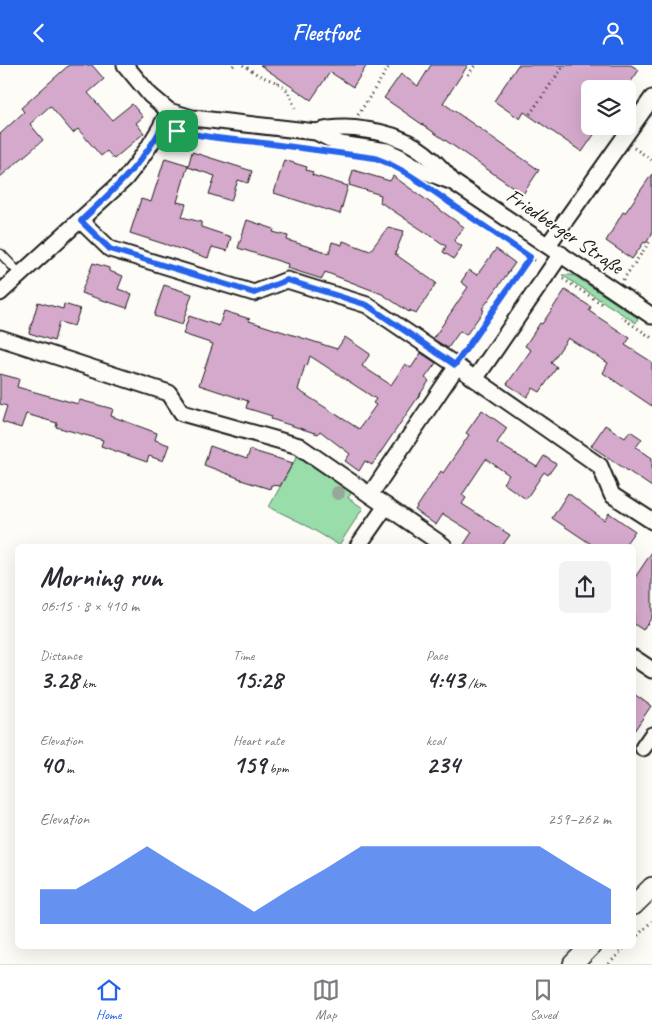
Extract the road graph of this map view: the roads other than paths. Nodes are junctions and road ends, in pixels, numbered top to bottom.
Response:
1 (124, 65) edge
2 (652, 98) edge
3 (169, 111) junction
4 (81, 221) junction
5 (548, 245) junction
6 (1, 253) edge
7 (561, 254) junction
8 (21, 275) junction
9 (0, 293) edge
10 (652, 316) edge
11 (0, 338) edge
12 (456, 366) junction
13 (475, 379) junction
14 (370, 495) junction
15 (386, 506) junction
16 (652, 521) edge
17 (359, 544) edge
18 (441, 544) edge
19 (636, 659) edge
20 (652, 670) edge
21 (652, 735) edge
22 (643, 749) dead end
23 (652, 887) edge
24 (636, 903) edge
25 (588, 949) edge
26 (573, 964) edge

1 - 3 street, Friedberger Straße
2 - 5 street
3 - 4 street
3 - 5 street, Friedberger Straße
4 - 8 street
4 - 12 street
5 - 7 street, Friedberger Straße
6 - 8 lane
7 - 10 street, Friedberger Straße
7 - 13 street
8 - 9 street
11 - 14 street
12 - 13 street
12 - 14 street
13 - 16 street
14 - 15 street
15 - 17 street
15 - 18 street
19 - 20 street
21 - 22 street
23 - 24 street
25 - 26 street

